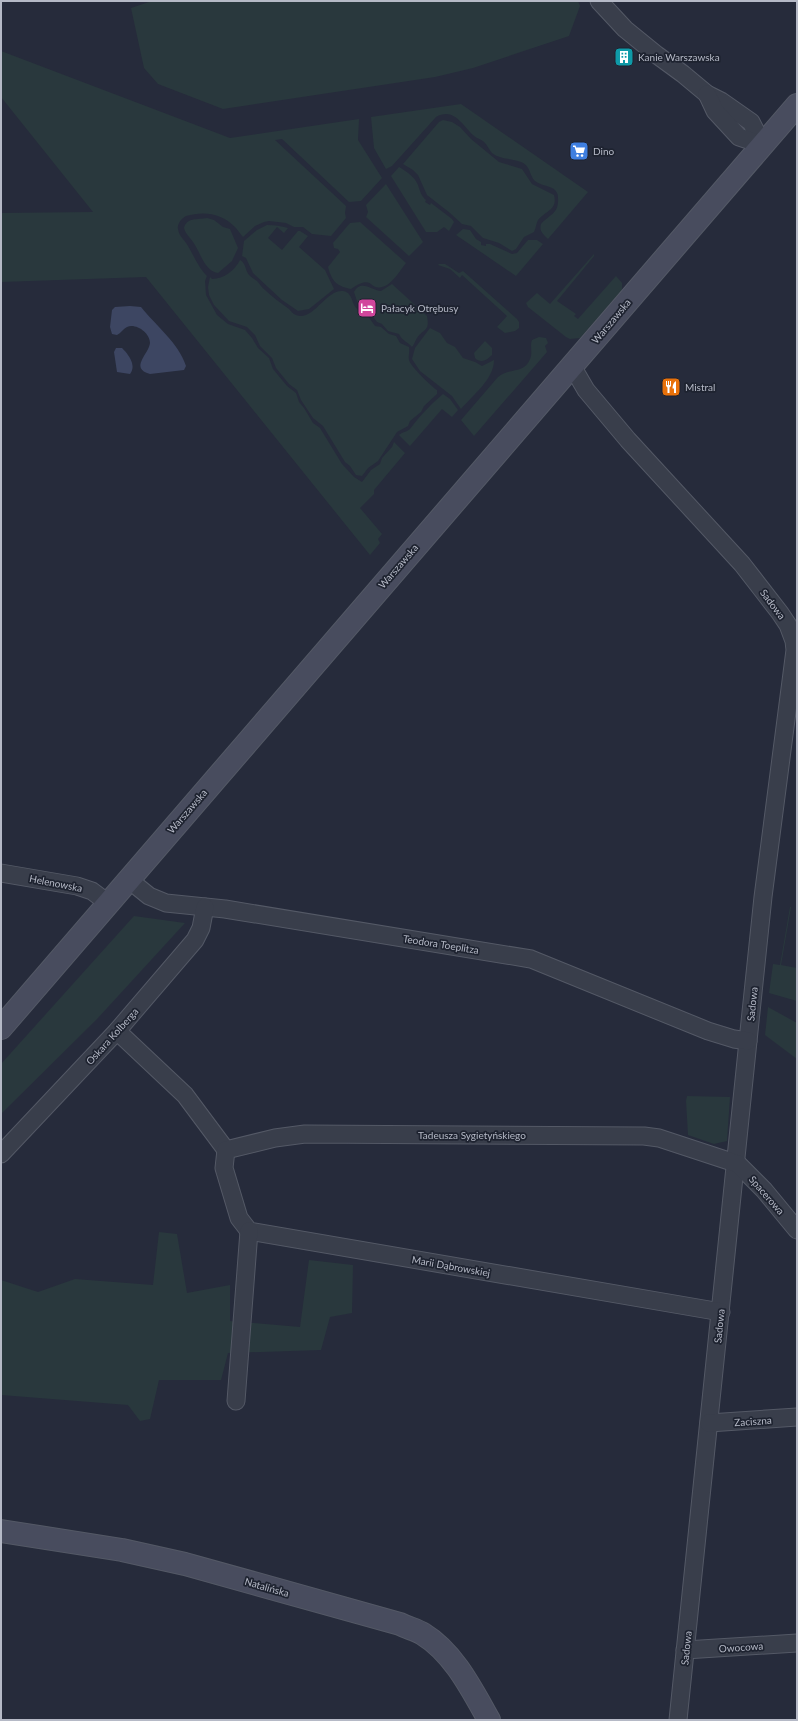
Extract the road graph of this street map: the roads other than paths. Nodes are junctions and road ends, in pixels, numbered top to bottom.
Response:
1 (599, 1) edge
2 (797, 105) edge
3 (763, 145) junction
4 (572, 366) junction
5 (795, 660) edge
6 (1, 873) edge
7 (128, 879) junction
8 (108, 903) junction
9 (205, 907) junction
10 (1, 1028) edge
11 (117, 1031) junction
12 (748, 1041) junction
13 (226, 1150) junction
14 (1, 1154) edge
15 (735, 1163) junction
16 (797, 1230) edge
17 (249, 1231) junction
18 (721, 1312) junction
19 (236, 1401) dead end
20 (797, 1417) edge
21 (709, 1423) junction
22 (1, 1531) edge
23 (797, 1643) edge
24 (686, 1650) junction
25 (489, 1720) edge
26 (678, 1720) edge

1 - 3 street
2 - 3 main road, Warszawska
3 - 4 main road, Warszawska
4 - 5 street, Sadowa
4 - 7 main road, Warszawska
5 - 12 street, Sadowa
6 - 8 street, Helenowska
7 - 8 main road, Warszawska
7 - 9 street, Teodora Toeplitza
8 - 10 main road, Warszawska
9 - 11 street, Oskara Kolberga
9 - 12 street, Teodora Toeplitza
11 - 13 street
11 - 14 street, Oskara Kolberga
12 - 15 street, Sadowa
13 - 15 street, Tadeusza Sygietyńskiego
13 - 17 street
15 - 16 street, Spacerowa
15 - 18 street, Sadowa
17 - 18 street, Marii Dąbrowskiej
17 - 19 street
18 - 21 street, Sadowa
20 - 21 street, Zaciszna
21 - 24 street, Sadowa
22 - 25 main road, Natalińska
23 - 24 street, Owocowa
24 - 26 street, Sadowa

